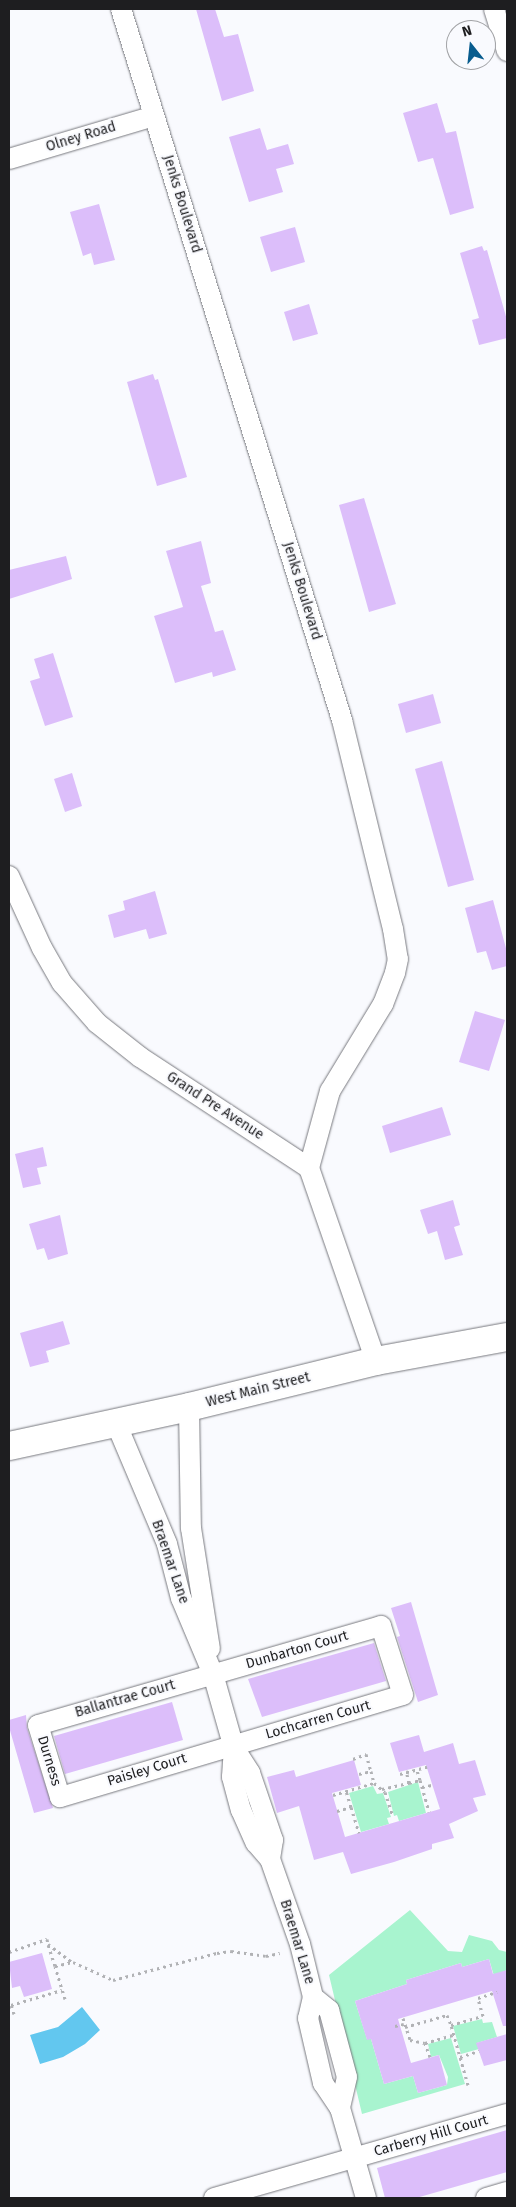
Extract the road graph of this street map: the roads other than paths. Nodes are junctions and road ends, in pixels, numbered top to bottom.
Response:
1 (121, 9) edge
2 (494, 9) edge
3 (507, 51) edge
4 (154, 116) junction
5 (9, 159) edge
6 (9, 876) edge
7 (309, 1168) junction
8 (507, 1337) edge
9 (376, 1361) junction
10 (189, 1408) junction
11 (116, 1423) junction
12 (9, 1446) edge
13 (213, 1674) junction
14 (403, 1695) joint
15 (38, 1724) joint
16 (233, 1746) junction
17 (60, 1797) joint
18 (507, 2114) edge
19 (354, 2158) junction
20 (507, 2192) edge
21 (214, 2198) edge
22 (366, 2198) edge
23 (486, 2198) edge

1 - 4 street, Jenks Boulevard
2 - 3 street
4 - 5 street, Olney Road
4 - 7 street, Jenks Boulevard
6 - 7 street, Grand Pre Avenue
7 - 9 street
8 - 9 main road, West Main Street
9 - 10 main road, West Main Street
10 - 11 main road, West Main Street
10 - 13 street, Braemar Lane
11 - 12 main road, West Main Street
11 - 13 street, Braemar Lane
13 - 14 street, Dunbarton Court
13 - 15 street, Ballantrae Court
13 - 16 street, Braemar Lane
14 - 16 street, Lochcarren Court
15 - 17 street, Durness
16 - 17 street, Paisley Court
16 - 19 street, Braemar Lane
18 - 19 street, Carberry Hill Court
19 - 21 street, Carberry Hill Court
19 - 22 street, Braemar Lane
20 - 23 street

